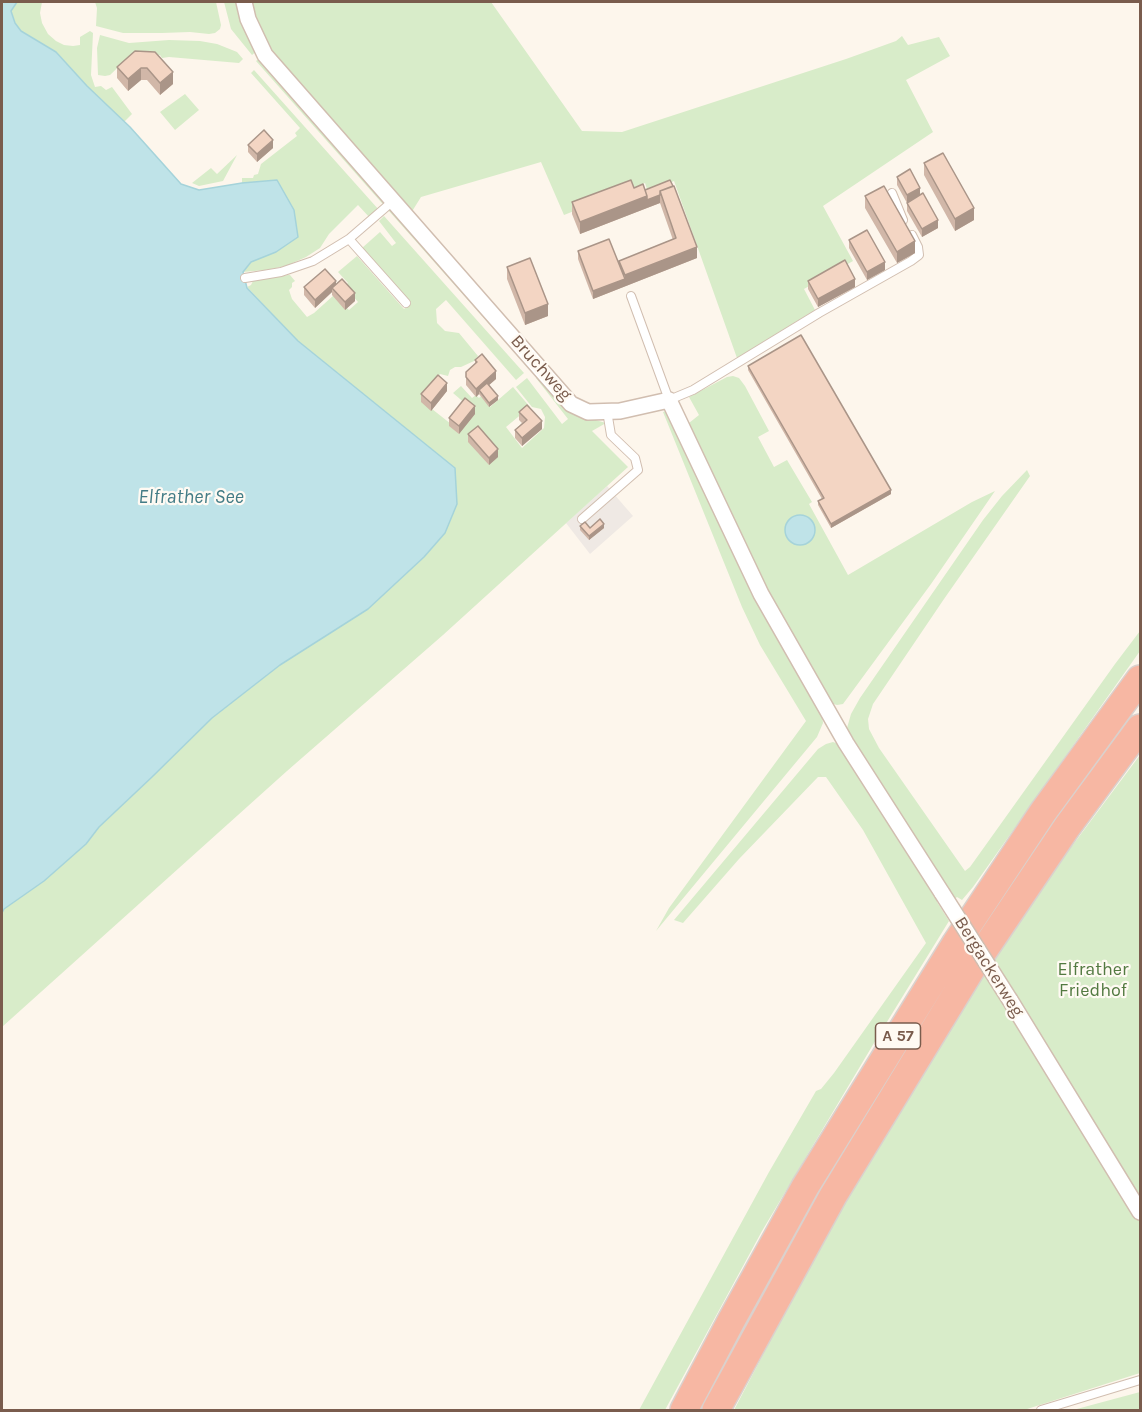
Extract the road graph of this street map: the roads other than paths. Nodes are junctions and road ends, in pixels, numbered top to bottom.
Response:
1 (244, 2) edge
2 (892, 194) dead end
3 (393, 201) junction
4 (349, 239) junction
5 (245, 278) dead end
6 (631, 296) dead end
7 (406, 303) dead end
8 (669, 400) junction
9 (607, 411) junction
10 (582, 519) dead end
11 (1140, 679) edge
12 (1140, 728) edge
13 (1140, 1212) edge
14 (1140, 1380) edge
15 (684, 1410) edge
16 (716, 1410) edge
17 (1041, 1410) edge

1 - 3 street, Bruchweg
2 - 8 lane
3 - 4 lane
3 - 9 street, Bruchweg
4 - 5 lane
4 - 7 lane
6 - 8 lane
8 - 9 street, Bruchweg
8 - 13 street, Bergackerweg, bridge
9 - 10 lane
11 - 15 highway, A 57
12 - 16 highway, A 57
14 - 17 lane

